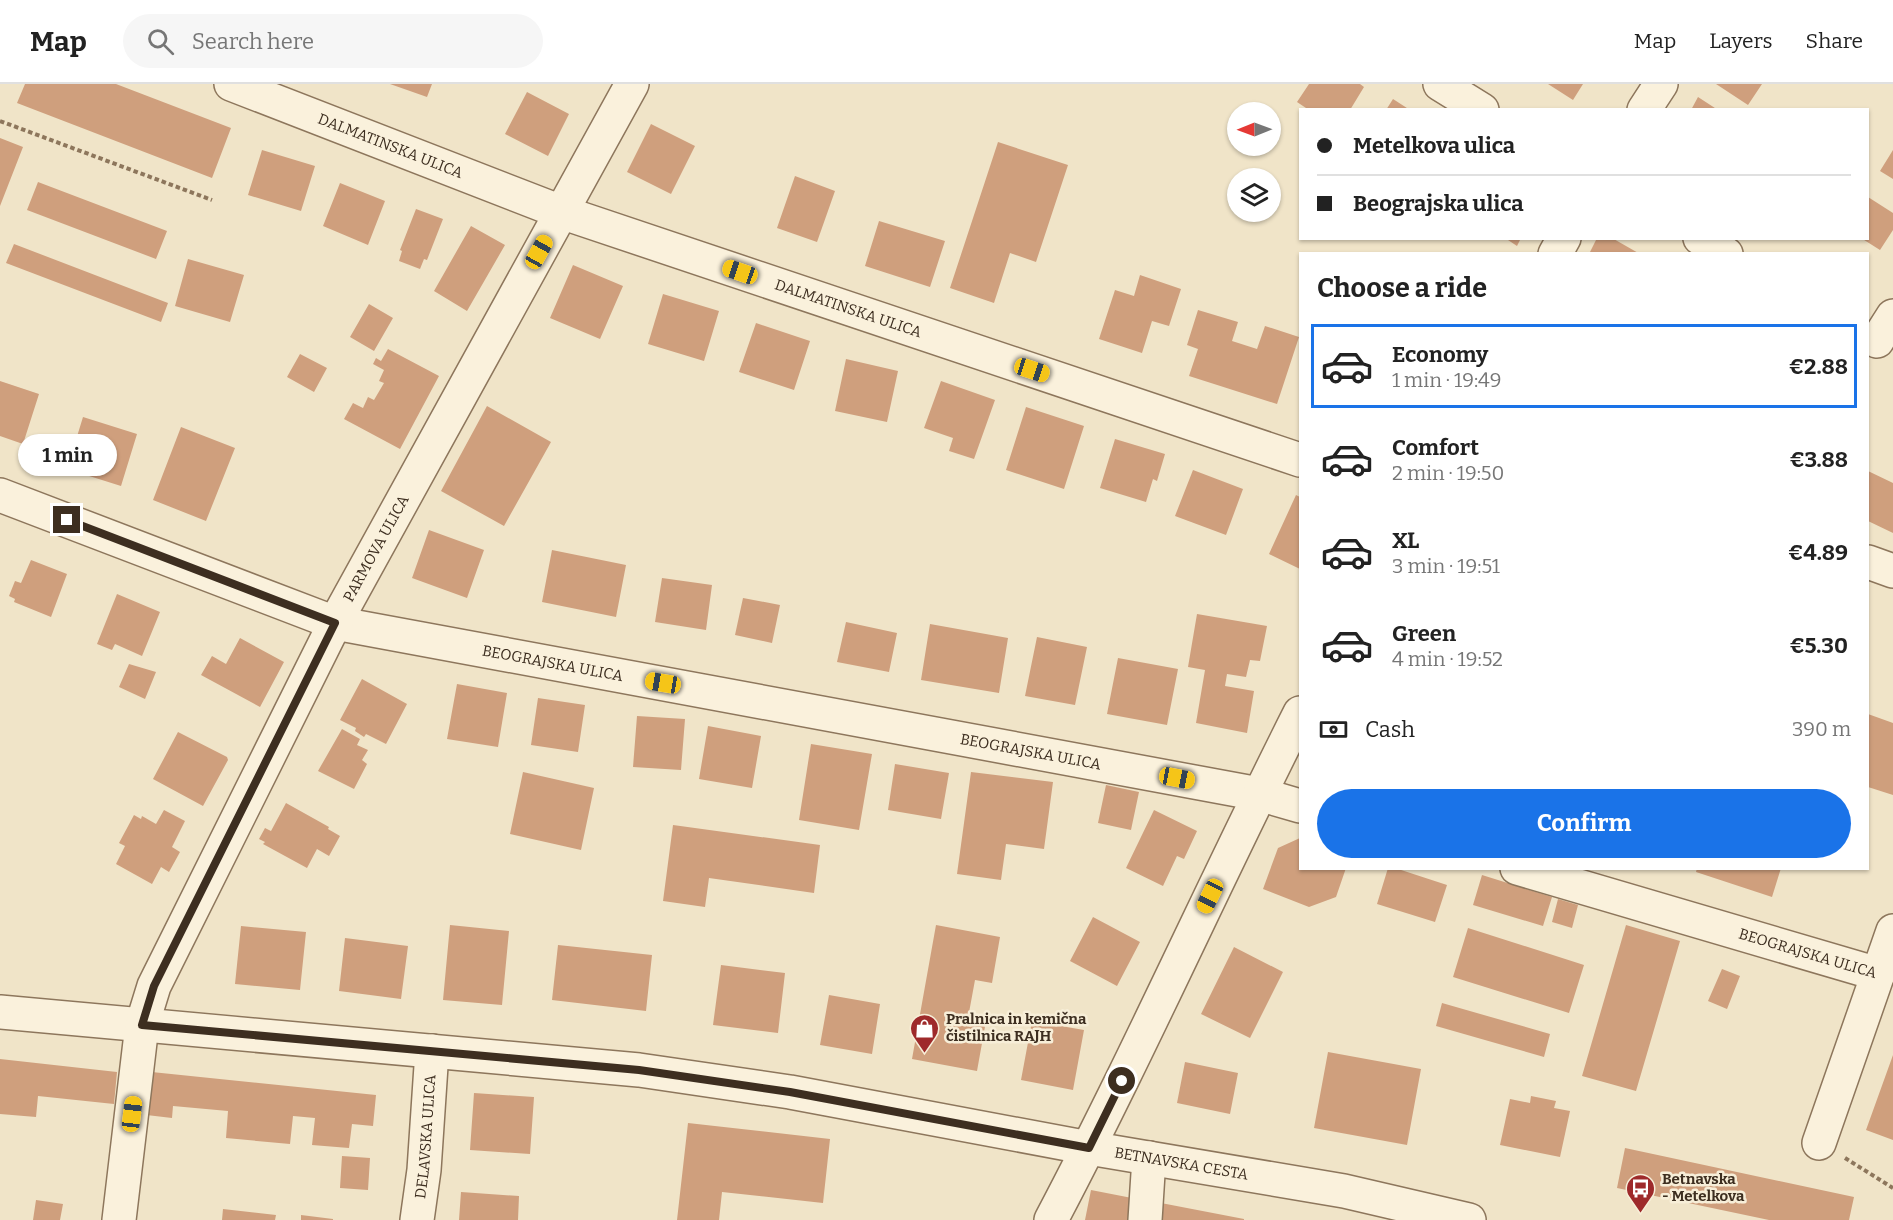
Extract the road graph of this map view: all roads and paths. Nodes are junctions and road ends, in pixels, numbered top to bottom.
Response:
1 (231, 84) edge
2 (632, 84) edge
3 (1440, 84) edge
4 (1661, 84) edge
5 (1479, 108) edge
6 (1645, 108) edge
7 (0, 121) edge
8 (212, 200) dead end
9 (561, 212) junction
10 (1703, 240) edge
11 (1723, 252) edge
12 (1299, 460) edge
13 (0, 495) edge
14 (1869, 562) edge
15 (1893, 571) edge
16 (335, 623) junction
17 (1299, 715) edge
18 (1259, 794) junction
19 (1299, 806) edge
20 (1524, 870) edge
21 (1893, 932) edge
22 (1878, 974) junction
23 (0, 1012) edge
24 (142, 1025) junction
25 (432, 1051) junction
26 (1819, 1143) joint
27 (1089, 1148) junction
28 (1149, 1158) junction
29 (1893, 1188) edge
30 (1390, 1211) edge
31 (119, 1220) edge
32 (417, 1220) edge
33 (1051, 1220) edge
34 (1145, 1220) edge
35 (1469, 1220) edge

1 - 9 street, DALMATINSKA ULICA
2 - 9 street, PARMOVA ULICA
3 - 5 street
4 - 6 street
7 - 8 path
9 - 12 street, DALMATINSKA ULICA
9 - 16 street, PARMOVA ULICA
10 - 11 street
13 - 16 street, BEOGRAJSKA ULICA
14 - 15 street
16 - 18 street, BEOGRAJSKA ULICA
16 - 24 street, PARMOVA ULICA
17 - 18 street
18 - 19 street, BEOGRAJSKA ULICA
18 - 27 street
20 - 22 street, BEOGRAJSKA ULICA
21 - 22 street
22 - 26 street, BEOGRAJSKA ULICA
23 - 24 street, BETNAVSKA CESTA
24 - 25 street, BETNAVSKA CESTA
24 - 31 street, PARMOVA ULICA
25 - 27 street, BETNAVSKA CESTA
25 - 32 street, DELAVSKA ULICA
26 - 29 path
27 - 28 street, BETNAVSKA CESTA
27 - 33 street
28 - 30 street, BETNAVSKA CESTA
28 - 34 street
30 - 35 street, BETNAVSKA CESTA

